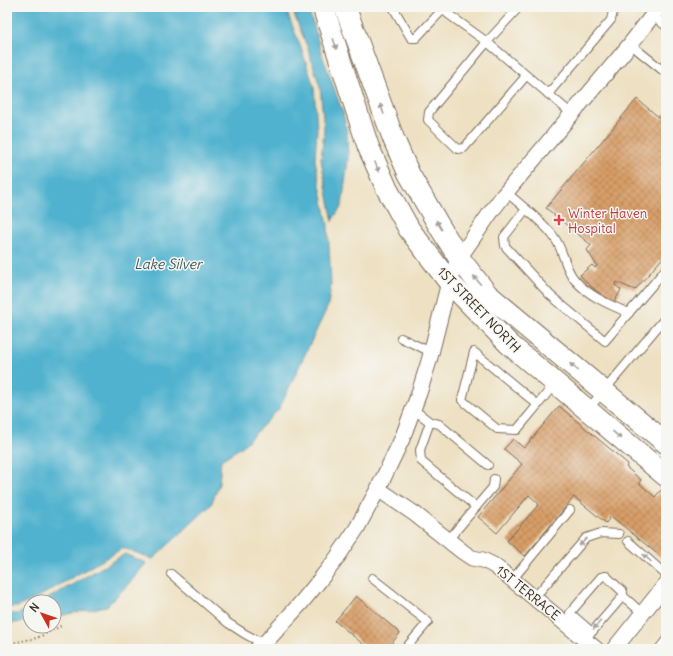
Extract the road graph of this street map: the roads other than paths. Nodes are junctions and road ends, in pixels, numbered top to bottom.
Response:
1 (323, 7) edge
2 (345, 7) edge
3 (394, 7) edge
4 (519, 7) edge
5 (614, 7) edge
6 (445, 8) edge
7 (656, 11) edge
8 (666, 26) edge
9 (487, 42) junction
10 (630, 44) junction
11 (666, 73) edge
12 (526, 76) junction
13 (548, 94) junction
14 (572, 114) junction
15 (506, 192) junction
16 (526, 209) junction
17 (459, 258) junction
18 (666, 269) edge
19 (449, 282) junction
20 (629, 313) junction
21 (666, 317) edge
22 (401, 338) dead end
23 (430, 352) junction
24 (555, 382) junction
25 (604, 392) junction
26 (538, 405) junction
27 (413, 409) junction
28 (587, 409) junction
29 (430, 422) junction
30 (666, 443) edge
31 (488, 465) dead end
32 (666, 476) edge
33 (494, 479) dead end
34 (378, 489) junction
35 (476, 507) junction
36 (570, 510) dead end
37 (619, 534) dead end
38 (448, 540) junction
39 (628, 541) dead end
40 (171, 574) dead end
41 (666, 575) edge
42 (372, 578) dead end
43 (512, 580) junction
44 (666, 584) edge
45 (623, 596) junction
46 (534, 598) junction
47 (642, 613) junction
48 (567, 617) junction
49 (666, 640) edge
50 (264, 647) edge
51 (405, 649) edge
52 (596, 649) edge
53 (614, 649) edge
54 (659, 649) edge

1 -> 19 main road, 1ST STREET NORTH
17 -> 2 main road, 1ST STREET NORTH
3 - 6 lane
4 - 9 lane
5 - 13 lane
6 - 9 lane
7 - 8 lane
7 - 10 street
9 - 12 lane
9 - 12 lane
10 - 11 lane
10 - 14 street
12 - 13 lane
13 - 14 lane
14 - 15 street
15 - 16 lane
15 - 17 street
16 - 20 lane
16 - 20 lane
17 - 19 street
25 -> 17 main road, 1ST STREET NORTH
18 - 20 lane
19 - 23 street
19 - 24 main road, 1ST STREET NORTH
21 - 25 lane
22 - 23 lane
23 - 27 street
24 - 26 lane
24 - 28 main road, 1ST STREET NORTH
25 - 28 lane
25 - 30 main road, 1ST STREET NORTH
26 - 26 lane
27 - 29 lane
27 - 34 street
28 -> 32 main road, 1ST STREET NORTH
29 - 31 lane
29 - 35 lane
33 - 35 lane
34 - 38 street, 1ST TERRACE
34 - 50 street
35 - 38 lane
36 - 43 lane
37 -> 46 lane
38 - 43 street, 1ST TERRACE
41 -> 39 lane
40 - 50 lane
42 - 51 lane
43 - 46 street, 1ST TERRACE
44 - 47 street
45 - 47 lane
45 -> 48 lane
45 - 48 lane
46 - 48 street, 1ST TERRACE
47 - 53 street
48 - 52 street, 1ST TERRACE
49 - 54 lane

